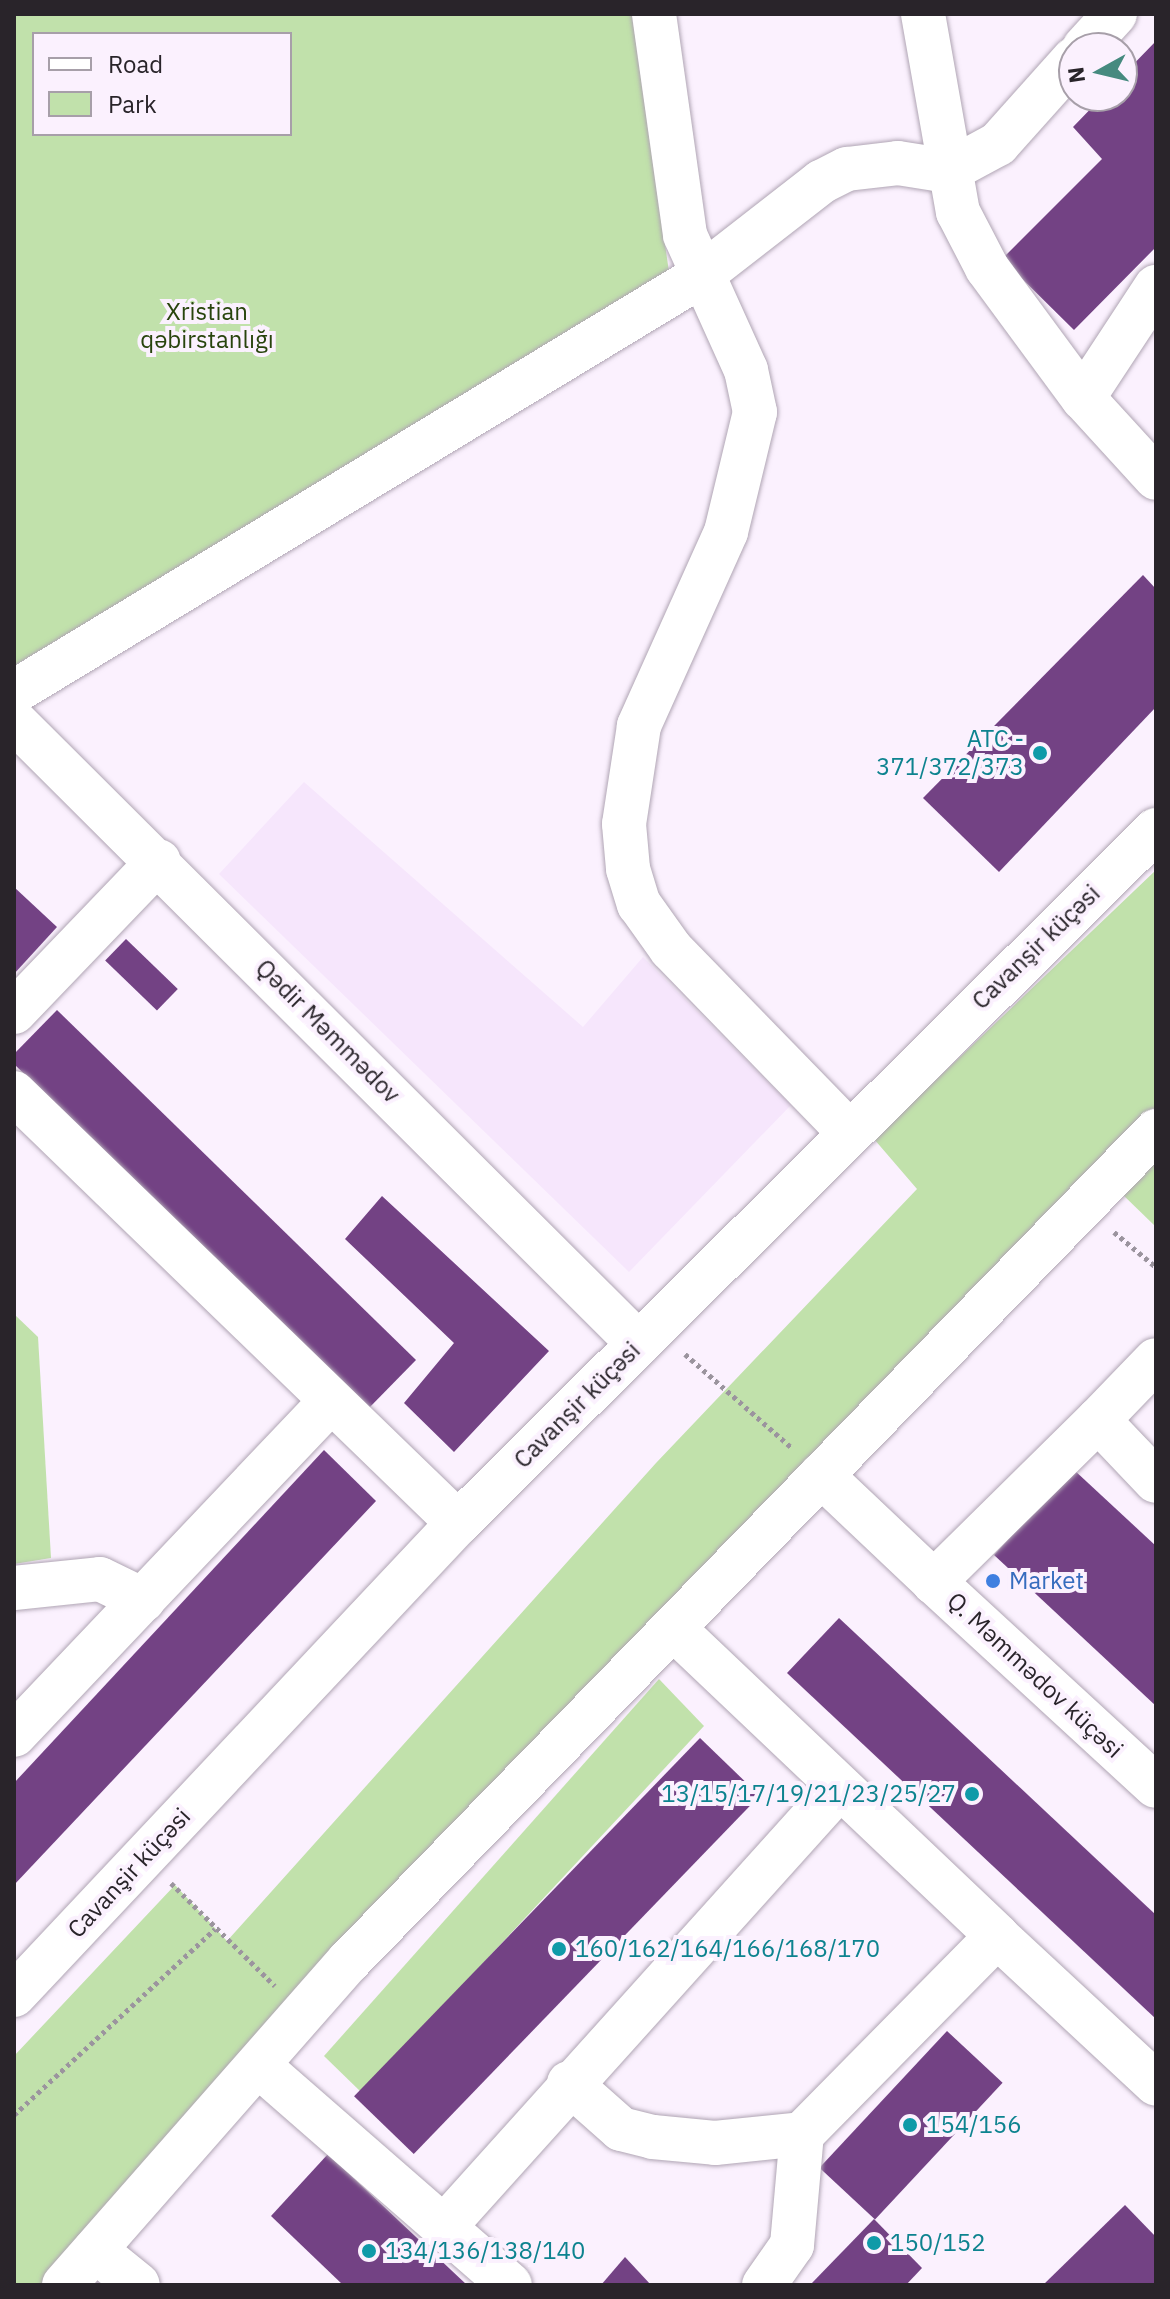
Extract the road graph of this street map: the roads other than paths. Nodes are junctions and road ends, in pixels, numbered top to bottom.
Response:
1 (654, 14) edge
2 (923, 14) edge
3 (1115, 14) edge
4 (1099, 32) edge
5 (1058, 77) edge
6 (948, 171) junction
7 (699, 277) junction
8 (1156, 287) edge
9 (1083, 398) junction
10 (1156, 478) edge
11 (14, 692) edge
12 (14, 721) edge
13 (1156, 830) edge
14 (159, 861) junction
15 (14, 1012) edge
16 (14, 1093) edge
17 (848, 1131) junction
18 (1156, 1131) edge
19 (657, 1345) junction
20 (1156, 1360) edge
21 (331, 1401) junction
22 (1098, 1420) junction
23 (821, 1475) junction
24 (1156, 1481) edge
25 (458, 1523) junction
26 (934, 1582) junction
27 (14, 1588) edge
28 (143, 1600) junction
29 (674, 1629) junction
30 (14, 1735) edge
31 (1156, 1786) edge
32 (840, 1787) junction
33 (997, 1936) junction
34 (14, 1995) edge
35 (259, 2066) junction
36 (569, 2083) junction
37 (1156, 2084) edge
38 (802, 2134) junction
39 (443, 2228) junction
40 (95, 2250) junction
41 (64, 2285) edge
42 (138, 2285) edge
43 (510, 2285) edge
44 (764, 2285) edge

1 - 7 street
2 - 6 street
3 - 4 street
5 - 6 street
6 - 7 street
6 - 9 street
7 - 11 street
7 - 17 street
8 - 9 street
9 - 10 street
12 - 14 street, Qədir Məmmədov
13 - 17 street, Cavanşir küçəsi
14 - 15 street
14 - 19 street, Qədir Məmmədov
16 - 21 street
17 - 19 street, Cavanşir küçəsi
18 - 23 street
19 - 25 street, Cavanşir küçəsi
20 - 22 street, Q. Məmmədov küçəsi
21 - 25 street
21 - 28 street
22 - 24 street
22 - 26 street, Q. Məmmədov küçəsi
23 - 26 street
23 - 29 street
25 - 34 street, Cavanşir küçəsi
26 - 31 street, Q. Məmmədov küçəsi
27 - 28 street
28 - 30 street
29 - 32 street
29 - 35 street
32 - 33 street
32 - 36 street
33 - 37 street
33 - 38 street
35 - 39 street
35 - 40 street
36 - 38 street
36 - 39 street
38 - 44 street
39 - 43 street
40 - 41 street
40 - 42 street

